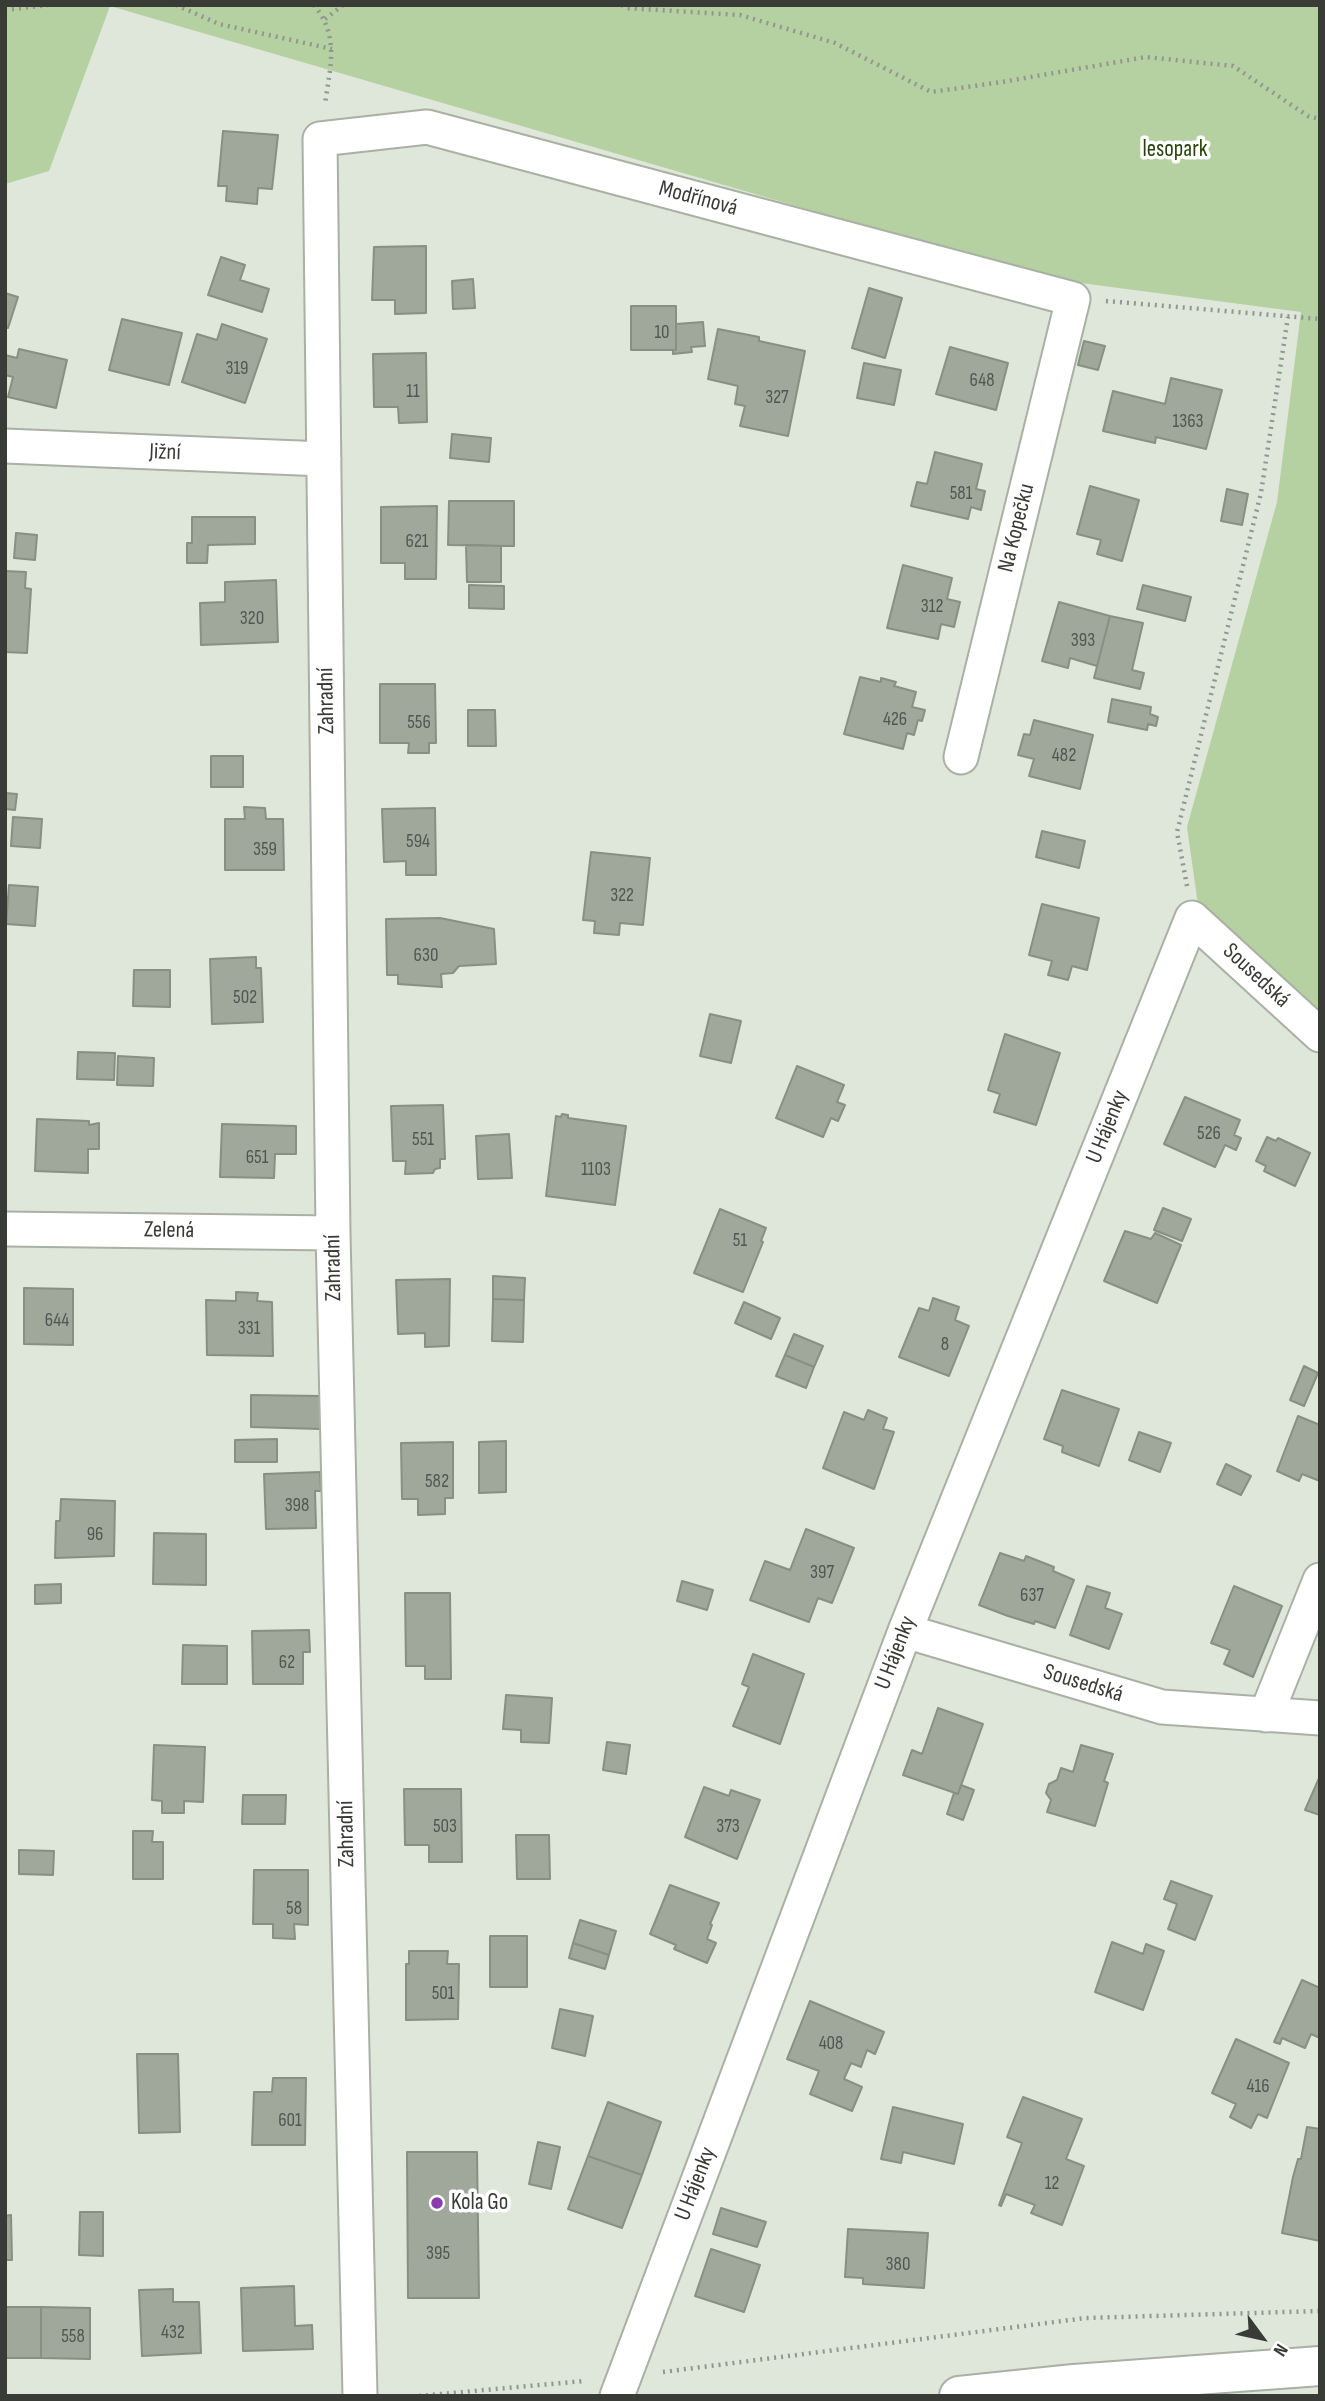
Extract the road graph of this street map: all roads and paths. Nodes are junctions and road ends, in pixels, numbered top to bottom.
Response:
1 (48, 5) edge
2 (176, 5) edge
3 (314, 5) edge
4 (343, 5) edge
5 (622, 5) edge
6 (5, 10) edge
7 (325, 19) junction
8 (332, 49) junction
9 (1320, 119) edge
10 (320, 139) junction
11 (1073, 299) junction
12 (1287, 317) junction
13 (1320, 319) edge
14 (5, 446) edge
15 (324, 459) junction
16 (961, 757) dead end
17 (1192, 918) junction
18 (1320, 1035) edge
19 (5, 1229) edge
20 (333, 1233) junction
21 (1320, 1580) edge
22 (905, 1630) junction
23 (1266, 1715) junction
24 (1320, 1718) edge
25 (1320, 2311) edge
26 (1320, 2365) edge
27 (620, 2387) edge
28 (360, 2396) edge
29 (419, 2396) edge
30 (959, 2396) edge

1 - 6 path
2 - 8 path
3 - 7 path
4 - 7 path
5 - 9 path
7 - 8 path
8 - 10 path
10 - 11 street, Modřínová
10 - 15 street, Zahradní
11 - 12 path
11 - 16 street, Na Kopečku
12 - 13 path
12 - 17 path
14 - 15 street, Jižní
15 - 20 street, Zahradní
17 - 18 street, Sousedská
17 - 22 street, U Hájenky
19 - 20 street, Zelená
20 - 28 street, Zahradní
21 - 23 street
22 - 23 street, Sousedská
22 - 27 street, U Hájenky
23 - 24 street, Sousedská
25 - 27 path
26 - 30 main road
27 - 29 path

